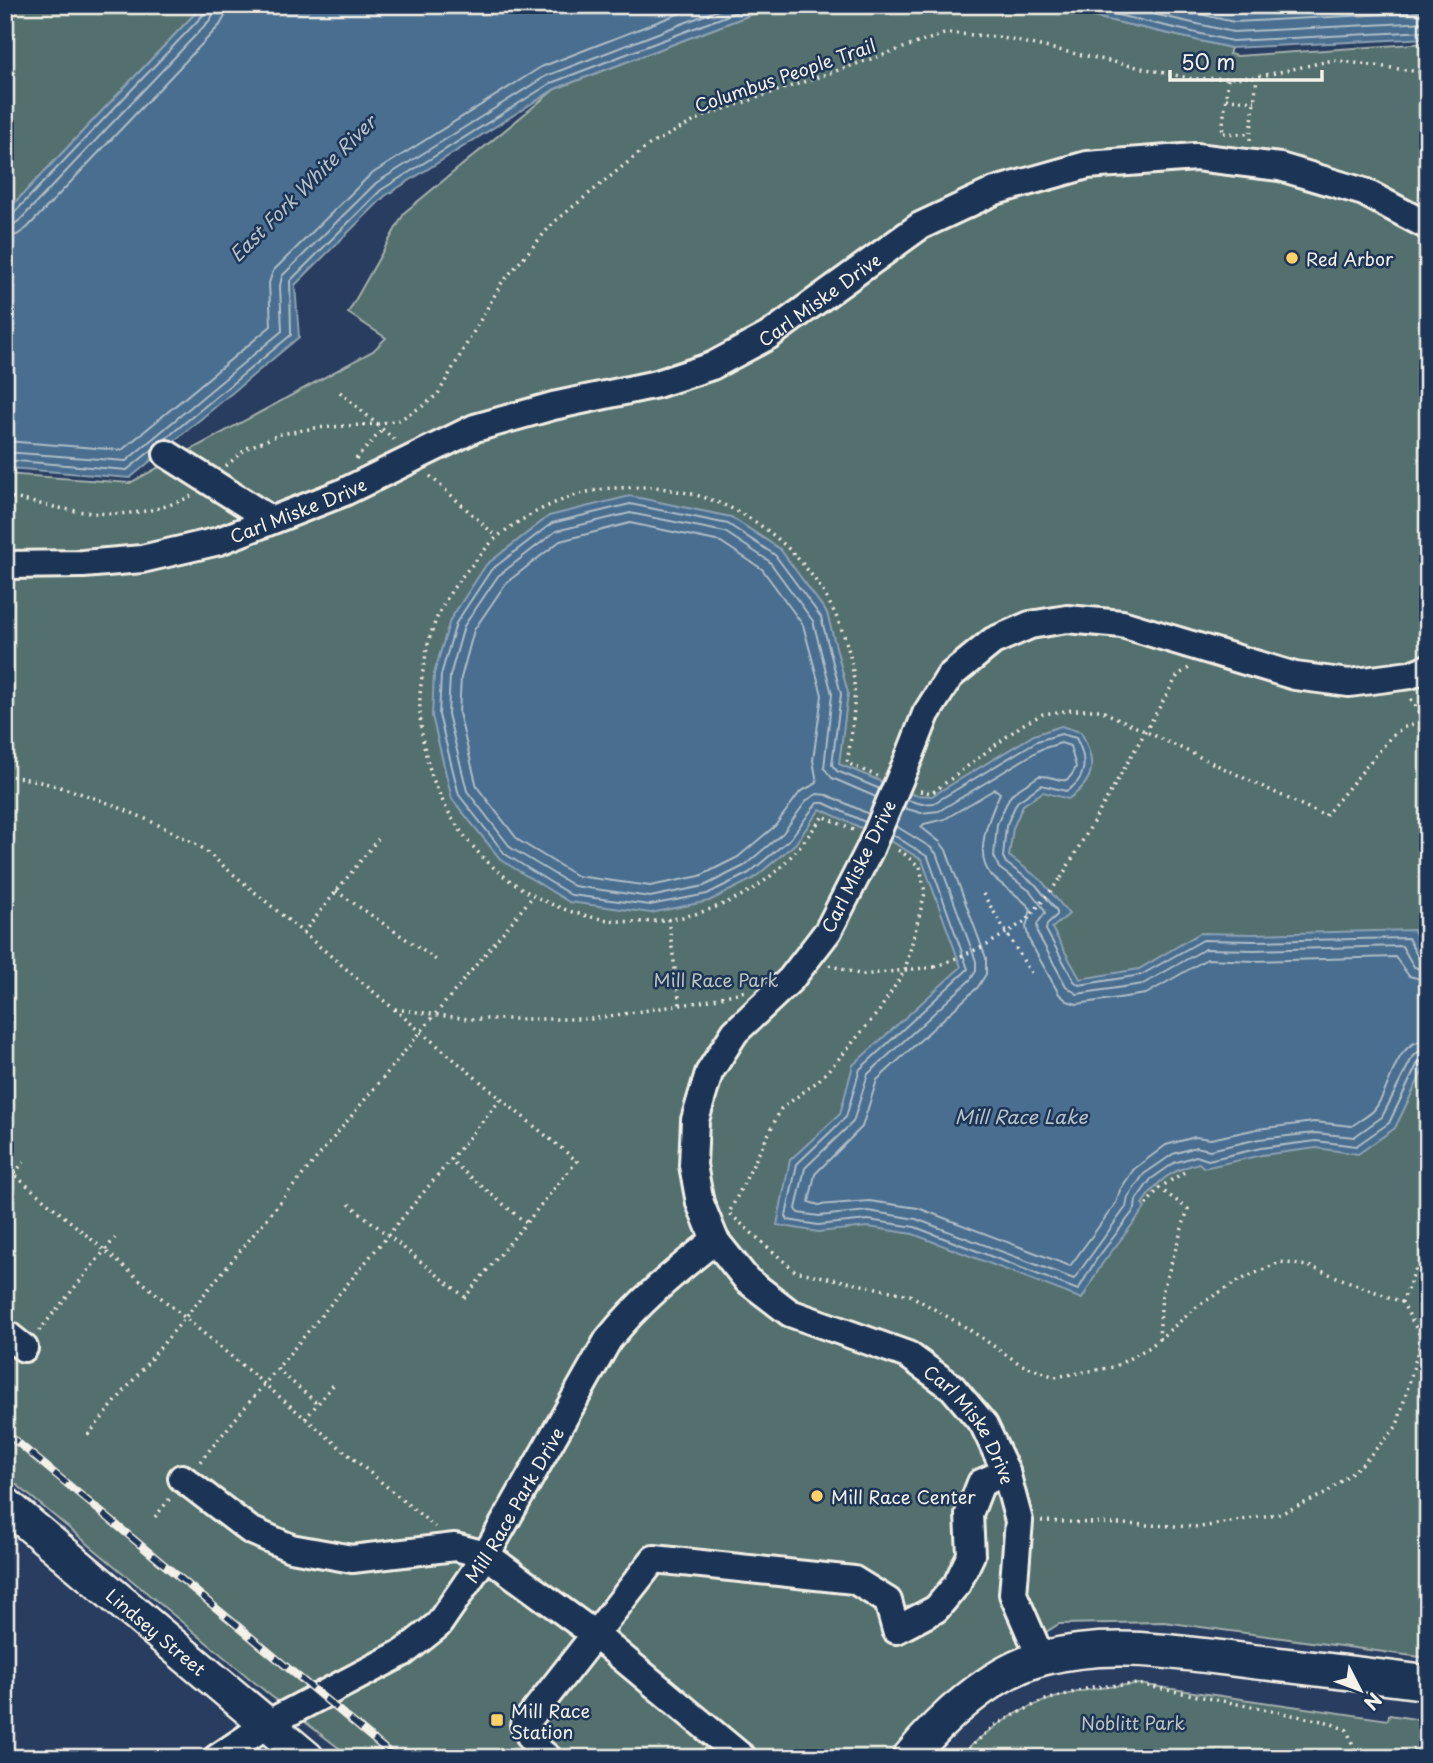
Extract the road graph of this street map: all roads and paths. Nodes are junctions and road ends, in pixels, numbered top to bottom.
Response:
1 (1428, 73) edge
2 (1258, 76) junction
3 (1228, 79) junction
4 (1226, 99) junction
5 (1255, 101) junction
6 (1251, 134) junction
7 (1247, 162) junction
8 (1428, 226) edge
9 (167, 454) dead end
10 (208, 482) junction
11 (5, 496) edge
12 (271, 520) junction
13 (5, 565) edge
14 (1214, 652) junction
15 (1428, 668) edge
16 (1428, 719) edge
17 (1146, 731) junction
18 (5, 775) edge
19 (883, 779) dead end
20 (912, 790) dead end
21 (378, 839) dead end
22 (871, 842) junction
23 (337, 891) junction
24 (983, 894) dead end
25 (533, 895) junction
26 (668, 919) junction
27 (303, 933) junction
28 (1007, 933) junction
29 (807, 958) junction
30 (438, 961) dead end
31 (905, 970) junction
32 (1031, 973) dead end
33 (791, 979) junction
34 (680, 1005) junction
35 (393, 1009) junction
36 (434, 1015) junction
37 (420, 1032) junction
38 (501, 1099) junction
39 (450, 1160) junction
40 (24, 1162) dead end
41 (5, 1167) edge
42 (1186, 1171) dead end
43 (14, 1174) junction
44 (5, 1184) edge
45 (1159, 1188) junction
46 (349, 1204) dead end
47 (1146, 1205) dead end
48 (526, 1223) junction
49 (388, 1236) junction
50 (115, 1238) dead end
51 (715, 1240) junction
52 (104, 1250) junction
53 (1428, 1252) edge
54 (1402, 1302) junction
55 (184, 1316) junction
56 (1422, 1337) junction
57 (1159, 1339) junction
58 (15, 1341) edge
59 (1428, 1350) edge
60 (277, 1369) junction
61 (335, 1383) dead end
62 (264, 1384) junction
63 (318, 1404) junction
64 (306, 1419) junction
65 (88, 1435) dead end
66 (1006, 1472) junction
67 (183, 1479) junction
68 (5, 1504) edge
69 (155, 1517) dead end
70 (1019, 1521) junction
71 (438, 1530) dead end
72 (486, 1555) junction
73 (594, 1634) junction
74 (1041, 1658) junction
75 (1428, 1683) edge
76 (269, 1723) junction
77 (1428, 1730) edge
78 (217, 1758) edge
79 (307, 1758) edge
80 (548, 1758) edge
81 (743, 1758) edge
82 (908, 1758) edge
83 (958, 1758) edge
84 (1358, 1758) edge
85 (1410, 1758) edge

1 - 2 path, Columbus People Trail
2 - 3 path, Columbus People Trail
2 - 5 path
3 - 4 path
3 - 10 path, Columbus People Trail
4 - 5 path
4 - 6 path
5 - 6 path
6 - 7 path
7 - 8 street, Carl Miske Drive
7 - 12 street, Carl Miske Drive
9 - 10 street
10 - 11 path, Columbus People Trail
10 - 12 street
12 - 13 street, Carl Miske Drive
14 - 15 street, Carl Miske Drive
14 - 17 path
14 - 22 street, Carl Miske Drive, bridge
16 - 17 path
17 - 20 path
17 - 28 path, bridge
18 - 27 path
19 - 25 path
21 - 23 path
22 - 26 path
22 - 29 street, Carl Miske Drive
22 - 31 path
23 - 27 path
23 - 30 path
24 - 28 path
25 - 26 path
25 - 36 path
26 - 34 path
27 - 35 path
28 - 31 path, bridge
28 - 32 path
29 - 31 path
29 - 33 street, Carl Miske Drive
31 - 57 path
33 - 34 path
33 - 51 street, Carl Miske Drive
34 - 36 path
35 - 36 path
35 - 37 path
36 - 37 path
37 - 38 path
37 - 55 path
38 - 39 path
38 - 48 path
39 - 48 path
39 - 49 path
40 - 43 path
41 - 43 path
42 - 45 path
43 - 44 path
43 - 52 path
45 - 47 path
45 - 57 path
46 - 49 path
48 - 49 path
49 - 60 path
50 - 52 path
51 - 66 street, Carl Miske Drive
51 - 72 street, Mill Race Park Drive
52 - 55 path
52 - 58 path
53 - 54 path
54 - 56 path
54 - 57 path
55 - 62 path
55 - 65 path
56 - 59 path
56 - 70 path
60 - 62 path
60 - 63 path
61 - 63 path
62 - 64 path
62 - 67 path
63 - 64 path
64 - 71 path
66 - 70 street, Carl Miske Drive
66 - 73 street
67 - 69 path
67 - 72 street
68 - 76 main road, Lindsey Street
70 - 74 street, Carl Miske Drive
72 - 73 street
72 - 76 street, Mill Race Park Drive
73 - 80 street
73 - 81 street
74 - 75 main road
74 - 82 main road
76 - 78 street, Mill Race Park Drive
76 - 79 main road, Lindsey Street
77 - 85 path
83 - 84 path

